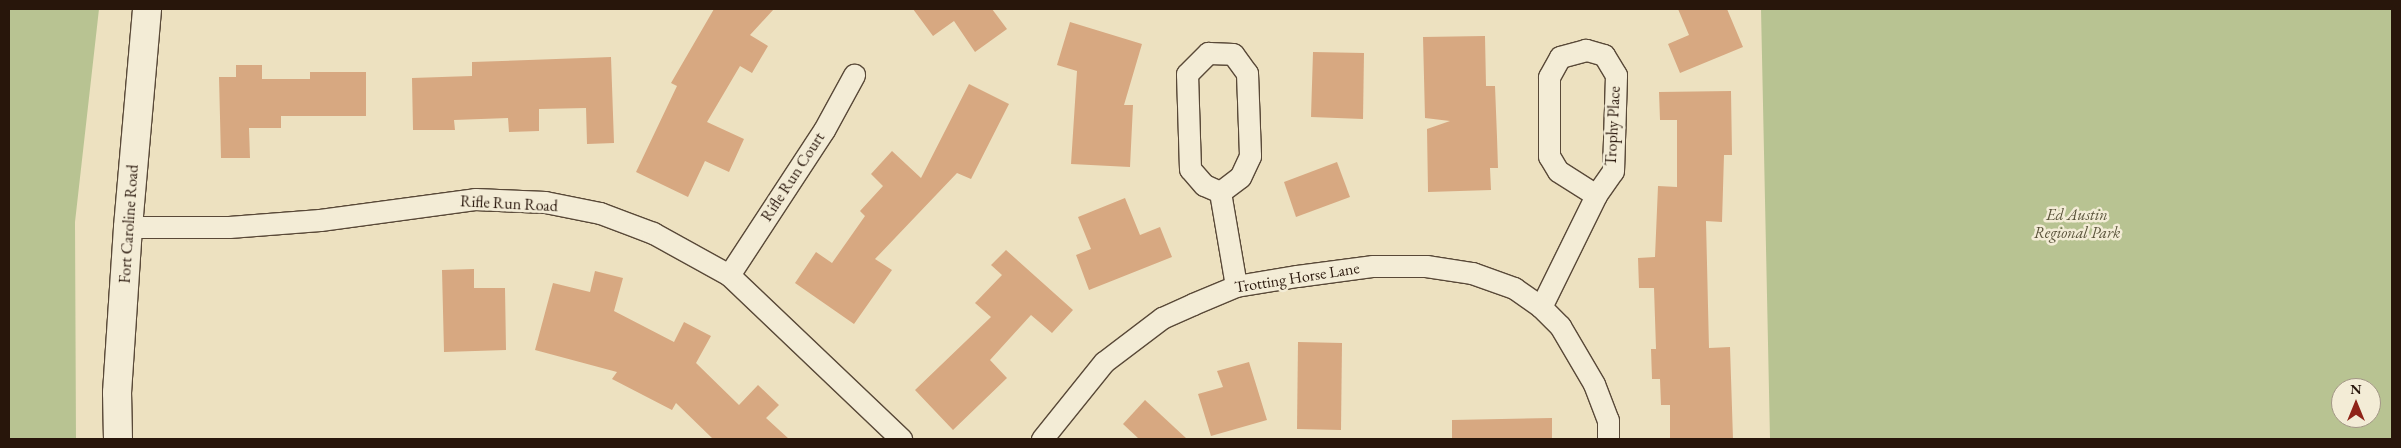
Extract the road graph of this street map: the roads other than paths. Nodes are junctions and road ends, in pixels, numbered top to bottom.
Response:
1 (147, 9) edge
2 (854, 75) dead end
3 (1220, 192) junction
4 (1596, 195) junction
5 (128, 227) junction
6 (729, 276) junction
7 (1236, 286) junction
8 (1541, 307) junction
9 (118, 439) edge
10 (901, 439) edge
11 (1042, 439) edge
12 (1608, 439) edge

1 - 5 street, Fort Caroline Road
2 - 6 street, Rifle Run Court
3 - 3 street
3 - 7 street
4 - 4 street, Trophy Place
4 - 8 street, Trophy Place
5 - 6 street, Rifle Run Road
5 - 9 street, Fort Caroline Road
6 - 10 street, Rifle Run Road
7 - 8 street, Trotting Horse Lane
7 - 11 street, Trotting Horse Lane
8 - 12 street, Trotting Horse Lane

